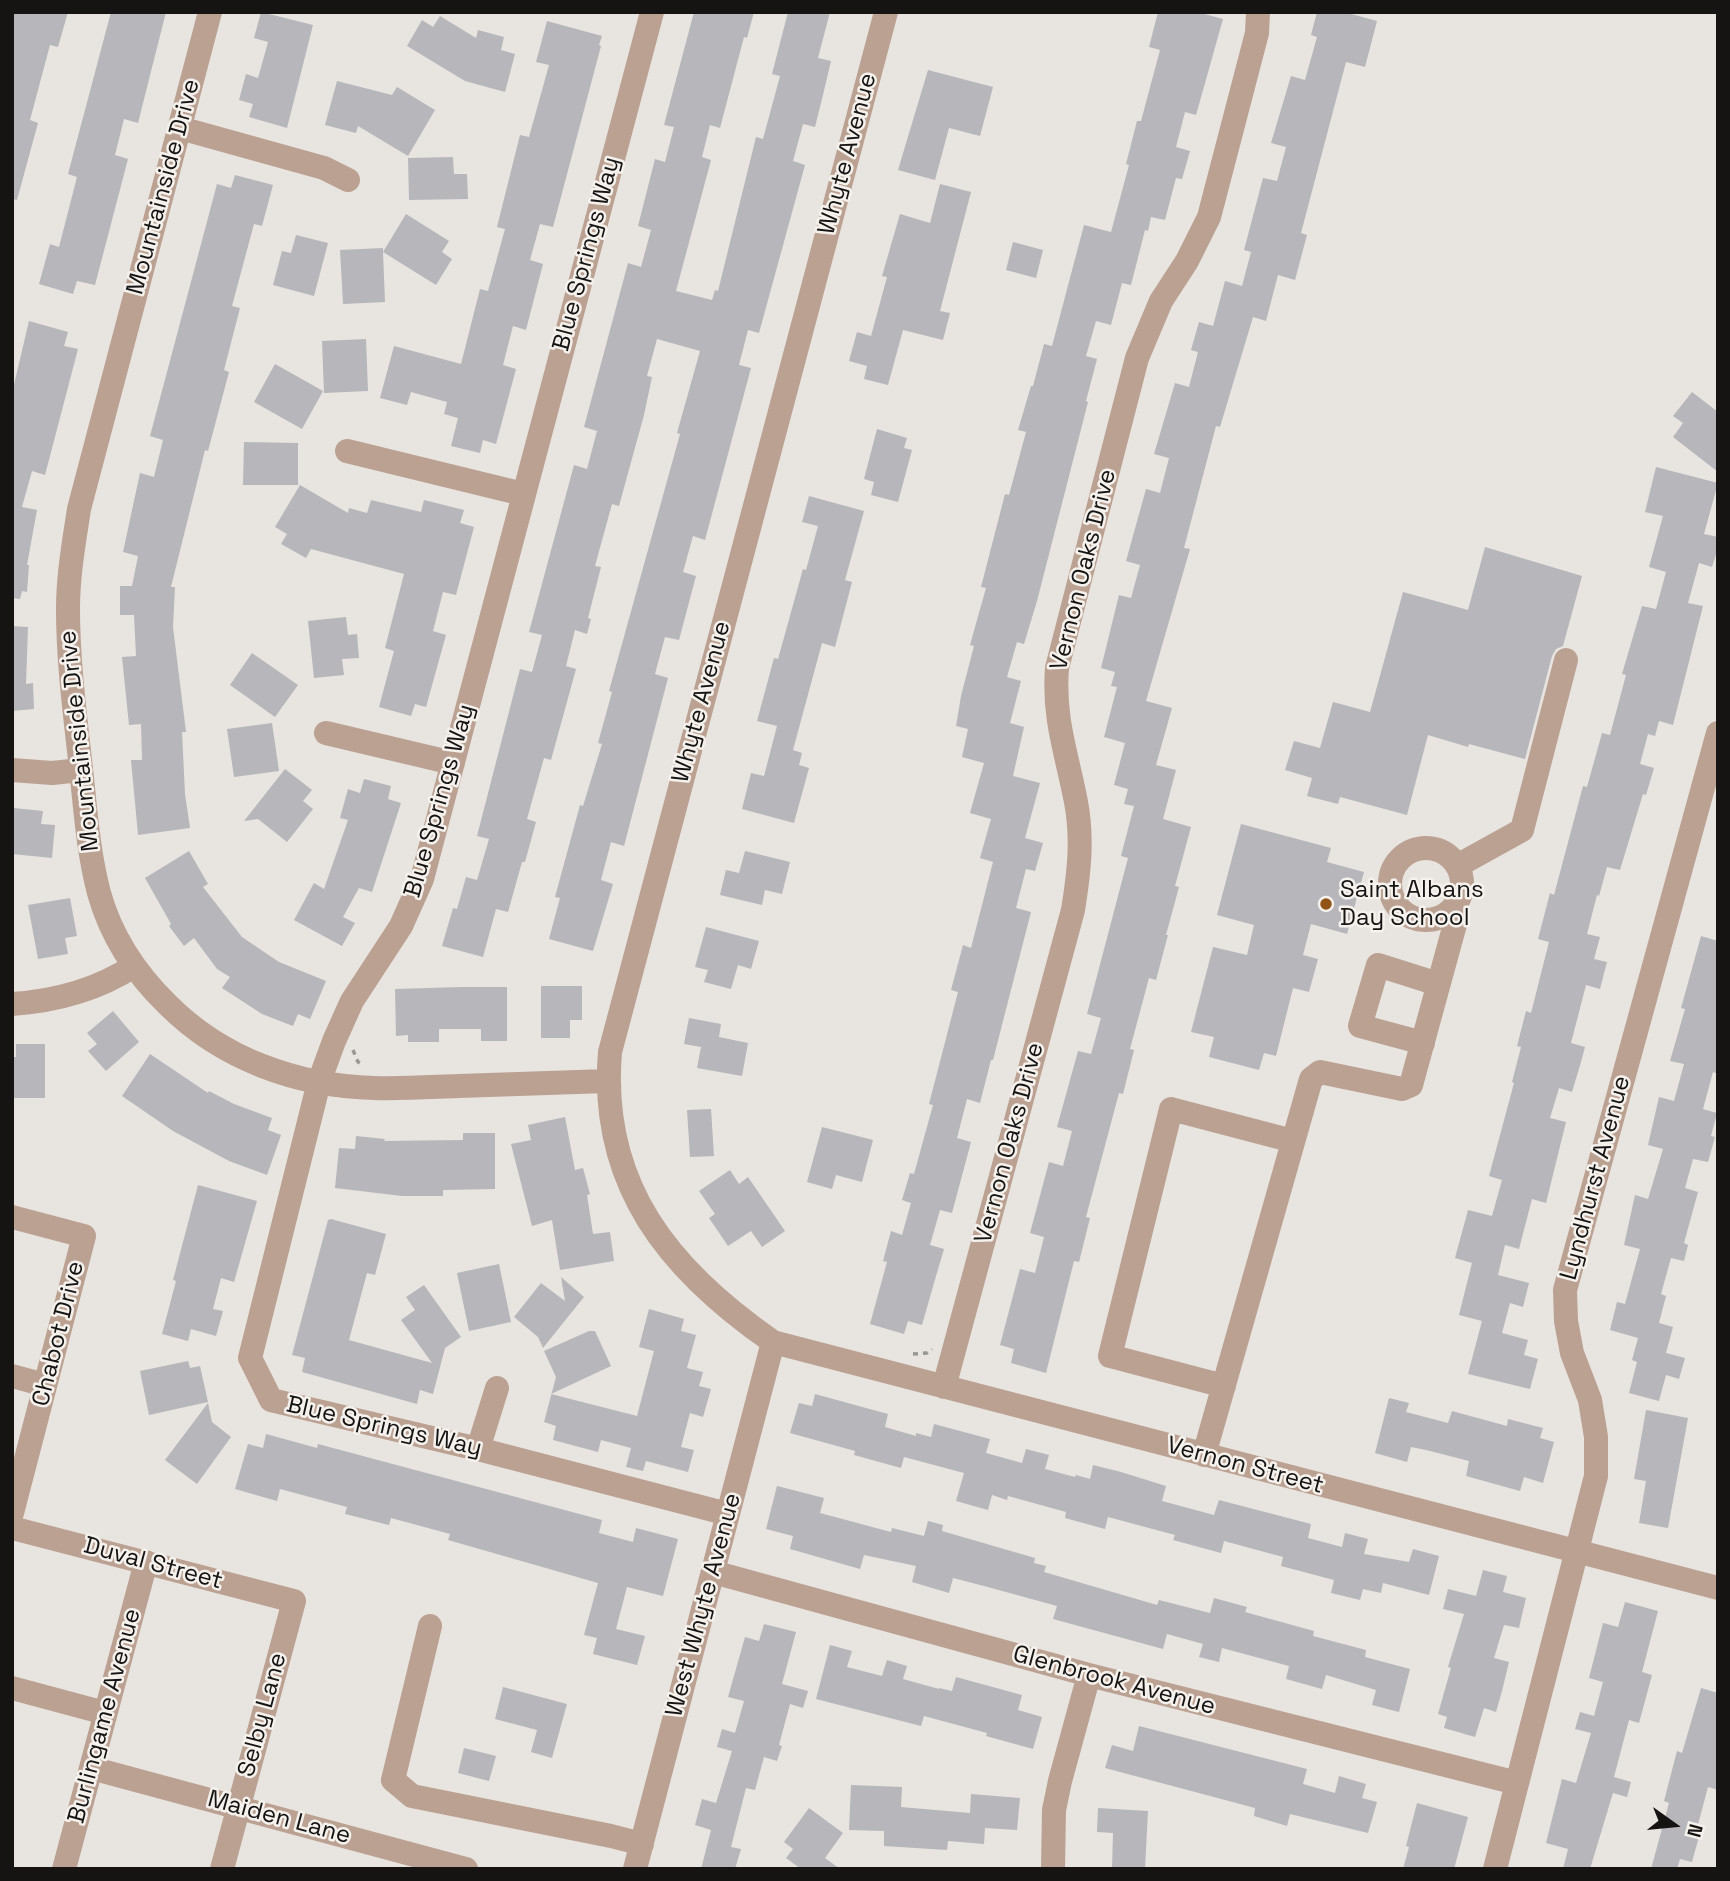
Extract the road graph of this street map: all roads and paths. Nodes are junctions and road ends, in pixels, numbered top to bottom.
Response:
1 (210, 12) edge
2 (886, 12) edge
3 (1258, 12) edge
4 (645, 14) edge
5 (180, 128) junction
6 (348, 180) dead end
7 (347, 451) dead end
8 (523, 494) junction
9 (1566, 660) dead end
10 (326, 733) dead end
11 (1718, 733) edge
12 (453, 763) junction
13 (12, 770) edge
14 (81, 770) junction
15 (1457, 866) junction
16 (1455, 906) junction
17 (134, 966) junction
18 (1438, 984) junction
19 (12, 1004) edge
20 (1423, 1044) junction
21 (352, 1047) dead end
22 (367, 1066) dead end
23 (607, 1081) junction
24 (319, 1082) junction
25 (1293, 1141) junction
26 (12, 1217) edge
27 (773, 1342) junction
28 (12, 1376) edge
29 (45, 1385) junction
30 (1224, 1386) junction
31 (944, 1387) junction
32 (497, 1388) dead end
33 (478, 1449) junction
34 (1204, 1455) junction
35 (12, 1513) edge
36 (728, 1514) junction
37 (12, 1528) edge
38 (1577, 1553) junction
39 (146, 1563) junction
40 (713, 1572) junction
41 (1718, 1588) edge
42 (294, 1601) joint
43 (430, 1626) dead end
44 (1090, 1675) junction
45 (12, 1688) edge
46 (105, 1713) junction
47 (91, 1768) junction
48 (1517, 1783) junction
49 (238, 1808) junction
50 (642, 1844) junction
51 (64, 1869) edge
52 (222, 1869) edge
53 (466, 1869) edge
54 (635, 1869) edge
55 (1053, 1869) edge
56 (1495, 1869) edge

1 - 5 street, Mountainside Drive
2 - 23 street, Whyte Avenue
3 - 31 street, Vernon Oaks Drive
4 - 8 street, Blue Springs Way
5 - 6 street
5 - 14 street, Mountainside Drive
7 - 8 street
8 - 12 street, Blue Springs Way
9 - 15 street
10 - 12 street
11 - 38 street, Lyndhurst Avenue
12 - 24 street, Blue Springs Way
13 - 14 street
14 - 17 street, Mountainside Drive
15 - 16 street
15 - 16 street
16 - 18 street
17 - 19 street
17 - 24 street, Mountainside Drive
18 - 20 street
18 - 20 street
20 - 25 street
21 - 22 path
23 - 24 street, Mountainside Drive
23 - 27 street, Whyte Avenue
24 - 33 street, Blue Springs Way
25 - 30 street
25 - 30 street
26 - 29 street, Chabot Drive
27 - 31 street, Vernon Street
27 - 36 street, West Whyte Avenue
28 - 29 street
29 - 35 street, Chabot Drive
30 - 34 street
31 - 34 street, Vernon Street
32 - 33 street
33 - 36 street, Blue Springs Way
34 - 38 street, Vernon Street
36 - 40 street, West Whyte Avenue
37 - 39 street, Duval Street
38 - 41 street, Vernon Street
38 - 48 street, Lyndhurst Avenue
39 - 42 street, Duval Street
39 - 46 street, Burlingame Avenue
40 - 44 street, Glenbrook Avenue
40 - 50 street, West Whyte Avenue
42 - 49 street, Selby Lane
43 - 50 street
44 - 48 street, Glenbrook Avenue
44 - 55 street
45 - 46 street
46 - 47 street, Burlingame Avenue
47 - 49 street, Maiden Lane
47 - 51 street, Burlingame Avenue
48 - 56 street, Lyndhurst Avenue
49 - 52 street, Selby Lane
49 - 53 street, Maiden Lane
50 - 54 street, West Whyte Avenue

